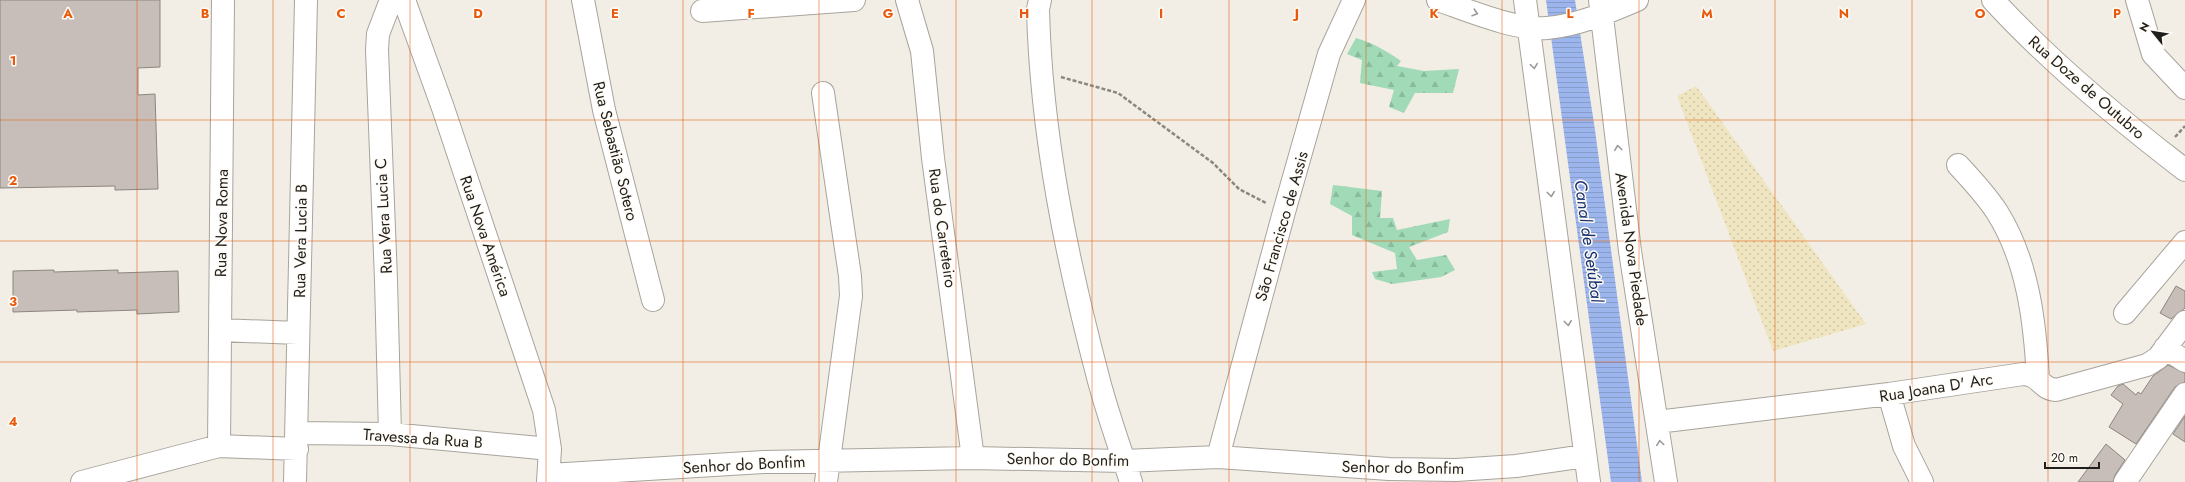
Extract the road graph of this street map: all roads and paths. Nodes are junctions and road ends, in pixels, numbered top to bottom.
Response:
1 (223, 0) edge
2 (306, 0) edge
3 (391, 0) edge
4 (404, 0) edge
5 (583, 0) edge
6 (854, 0) edge
7 (907, 0) edge
8 (1040, 0) edge
9 (1354, 0) edge
10 (1438, 0) edge
11 (1525, 0) edge
12 (1637, 0) edge
13 (1993, 0) edge
14 (2137, 0) edge
15 (702, 11) dead end
16 (1594, 12) edge
17 (1538, 27) junction
18 (1041, 72) junction
19 (2185, 88) edge
20 (823, 93) dead end
21 (1958, 165) dead end
22 (2185, 170) edge
23 (1284, 212) junction
24 (2185, 242) edge
25 (653, 300) dead end
26 (2125, 313) dead end
27 (2185, 322) edge
28 (220, 330) junction
29 (298, 333) junction
30 (2165, 348) junction
31 (2185, 361) edge
32 (2038, 379) junction
33 (1889, 394) junction
34 (2185, 394) edge
35 (1657, 422) junction
36 (390, 434) junction
37 (297, 441) junction
38 (219, 446) junction
39 (550, 449) junction
40 (1585, 456) junction
41 (1218, 457) junction
42 (973, 458) junction
43 (1124, 461) junction
44 (827, 472) edge
45 (548, 478) edge
46 (82, 482) edge
47 (295, 482) edge
48 (1131, 482) edge
49 (1589, 482) edge
50 (1666, 482) edge
51 (1922, 482) edge
52 (2125, 482) edge

1 - 28 street, Rua Nova Roma
2 - 29 street, Rua Vera Lucia B
3 - 36 street, Rua Vera Lucia C
4 - 39 street, Rua Nova América
5 - 25 street, Rua Sebastião Sotero
6 - 15 street
7 - 42 street, Rua do Carreteiro
8 - 18 street
9 - 23 street, São Francisco de Assis
10 -> 17 street
11 - 17 street
12 - 16 street
13 - 22 street, Rua Doze de Outubro
14 - 19 street
16 - 17 street
35 -> 16 street, Avenida Nova Piedade
17 -> 40 street
18 - 23 path
18 - 43 street
20 - 44 street
21 - 32 street
23 - 41 street, São Francisco de Assis
24 - 26 street
27 - 30 street, Rua Joana D' Arc
28 - 29 street
28 - 38 street, Rua Nova Roma
29 - 37 street, Rua Vera Lucia B
30 - 31 street
30 - 32 street, Rua Joana D' Arc
32 - 33 street, Rua Joana D' Arc
33 - 35 street, Rua Joana D' Arc
33 - 51 street
34 - 52 street
50 -> 35 street, Avenida Nova Piedade
36 - 37 street, Travessa da Rua B
36 - 39 street, Travessa da Rua B
37 - 38 street, Travessa da Rua B
37 - 47 street, Rua Vera Lucia B
38 - 46 street, Travessa da Rua B
39 - 45 street, Rua Nova América
40 - 41 street, Senhor do Bonfim
40 - 49 street
41 - 43 street, Senhor do Bonfim
42 - 43 street, Senhor do Bonfim
42 - 44 street, Senhor do Bonfim
43 - 48 street
44 - 45 street, Senhor do Bonfim

